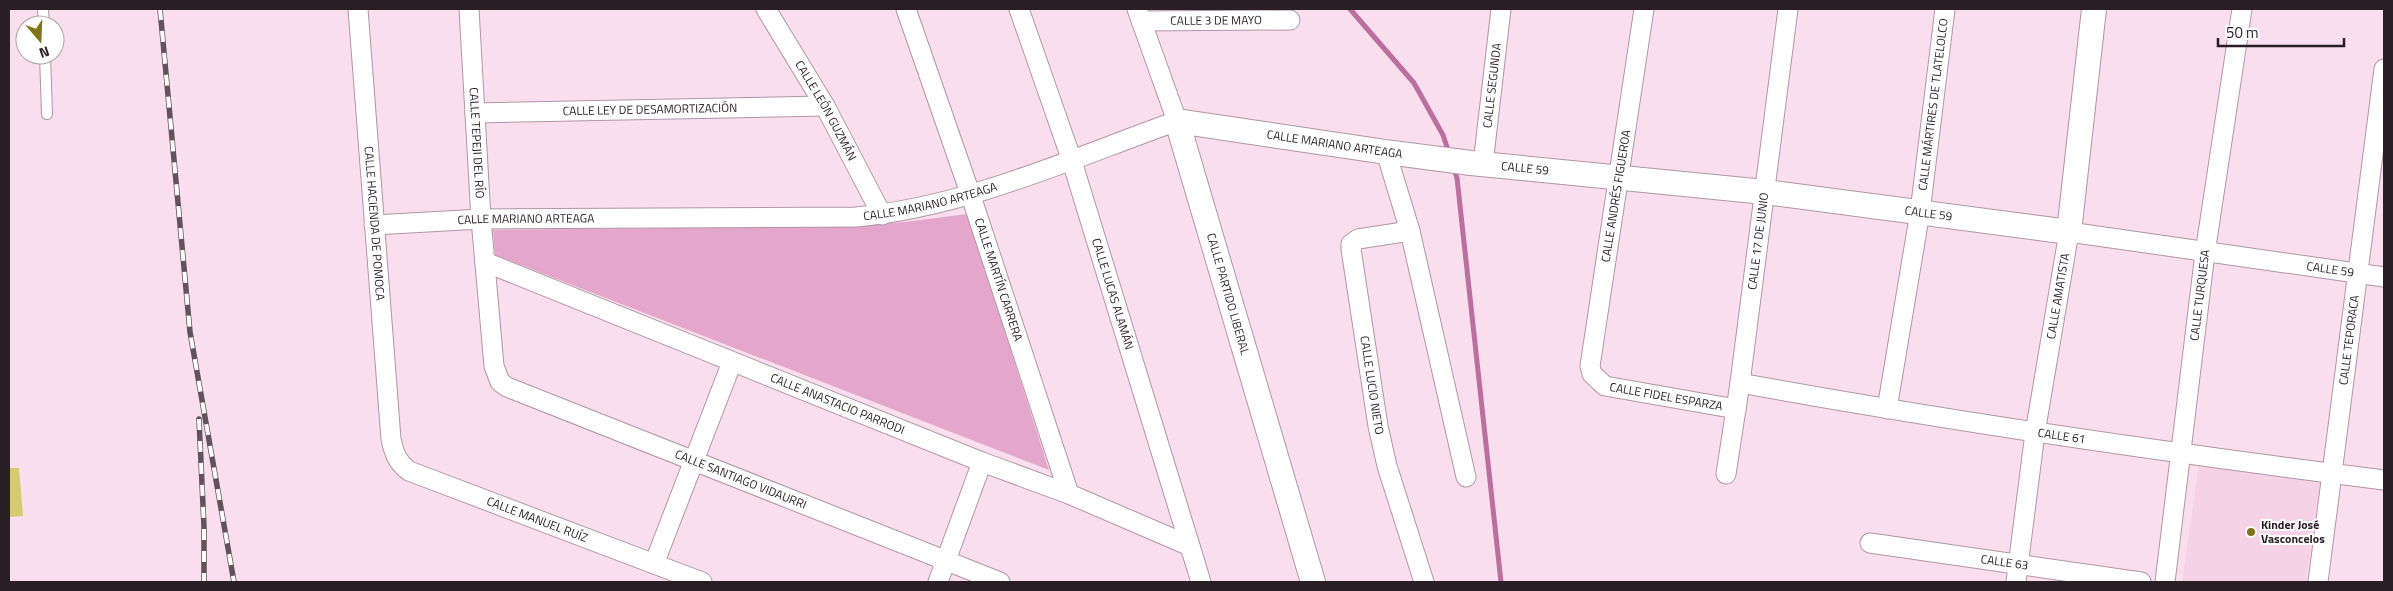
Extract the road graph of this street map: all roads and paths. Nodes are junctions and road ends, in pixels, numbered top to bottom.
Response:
1 (358, 9) edge
2 (469, 9) edge
3 (766, 9) edge
4 (906, 9) edge
5 (1019, 9) edge
6 (1501, 9) edge
7 (1644, 9) edge
8 (1788, 9) edge
9 (1945, 9) edge
10 (2094, 9) edge
11 (2242, 9) edge
12 (1139, 15) edge
13 (1290, 20) dead end
14 (45, 65) edge
15 (2384, 69) edge
16 (825, 106) junction
17 (475, 113) junction
18 (47, 114) dead end
19 (1177, 121) junction
20 (1386, 152) junction
21 (1072, 158) junction
22 (1477, 163) junction
23 (1618, 177) junction
24 (1765, 192) junction
25 (972, 196) junction
26 (1920, 212) junction
27 (882, 215) junction
28 (481, 219) junction
29 (374, 225) junction
30 (1410, 231) junction
31 (2069, 232) junction
32 (2205, 253) junction
33 (485, 262) junction
34 (2357, 273) junction
35 (2384, 277) edge
36 (732, 362) junction
37 (494, 366) joint
38 (1597, 381) joint
39 (1740, 383) junction
40 (1736, 408) junction
41 (1887, 410) junction
42 (2035, 433) junction
43 (391, 439) joint
44 (2181, 452) junction
45 (694, 462) junction
46 (982, 462) junction
47 (2333, 473) junction
48 (1726, 474) dead end
49 (1466, 477) dead end
50 (2384, 480) edge
51 (1069, 494) junction
52 (1870, 543) dead end
53 (1190, 546) junction
54 (946, 562) junction
55 (654, 564) junction
56 (2017, 573) edge
57 (702, 582) edge
58 (938, 582) edge
59 (1000, 582) edge
60 (1201, 582) edge
61 (1313, 582) edge
62 (1424, 582) edge
63 (2141, 582) edge
64 (2165, 582) edge
65 (2318, 582) edge

1 - 29 street, CALLE HACIENDA DE POMOCA
2 - 17 street, CALLE TEPEJI DEL RÍO
3 - 16 street, CALLE LEÓN GUZMÁN
4 - 25 street, CALLE MARTÍN CARRERA
5 - 21 street, CALLE LUCAS ALAMÁN
6 - 22 street, CALLE SEGUNDA
7 - 23 street, CALLE ANDRÉS FIGUEROA
8 - 24 street, CALLE 17 DE JUNIO
9 - 26 street, CALLE MÁRTIRES DE TLATELOLCO
10 - 31 street, CALLE AMATISTA
11 - 32 street, CALLE TURQUESA
12 - 13 street, CALLE 3 DE MAYO
12 - 19 street, CALLE PARTIDO LIBERAL
14 - 18 lane
15 - 34 street, CALLE TEPORACA
16 - 17 street, CALLE LEY DE DESAMORTIZACIÓN
16 - 27 street, CALLE LEÓN GUZMÁN
17 - 28 street, CALLE TEPEJI DEL RÍO
19 - 20 street, CALLE MARIANO ARTEAGA
19 - 21 street, CALLE MARIANO ARTEAGA
19 - 61 street, CALLE PARTIDO LIBERAL
20 - 22 street, CALLE MARIANO ARTEAGA
20 - 30 street
21 - 25 street, CALLE MARIANO ARTEAGA
21 - 53 street, CALLE LUCAS ALAMÁN
22 - 23 street, CALLE 59
23 - 24 street, CALLE 59
23 - 38 street, CALLE ANDRÉS FIGUEROA
24 - 26 street, CALLE 59
24 - 39 street, CALLE 17 DE JUNIO
25 - 27 street, CALLE MARIANO ARTEAGA
25 - 51 street, CALLE MARTÍN CARRERA
26 - 31 street, CALLE 59
26 - 41 street, CALLE MÁRTIRES DE TLATELOLCO
27 - 28 street, CALLE MARIANO ARTEAGA
28 - 29 street, CALLE MARIANO ARTEAGA
28 - 33 street, CALLE TEPEJI DEL RÍO
29 - 43 street, CALLE HACIENDA DE POMOCA
30 - 49 street
30 - 62 street, CALLE LUCIO NIETO
31 - 32 street, CALLE 59
31 - 42 street, CALLE AMATISTA
32 - 34 street, CALLE 59
32 - 44 street, CALLE TURQUESA
33 - 36 street, CALLE ANASTACIO PARRODI
33 - 37 street, CALLE TEPEJI DEL RÍO
34 - 35 street, CALLE 59
34 - 47 street, CALLE TEPORACA
36 - 45 street
36 - 46 street, CALLE ANASTACIO PARRODI
37 - 45 street, CALLE SANTIAGO VIDAURRI
38 - 40 street, CALLE FIDEL ESPARZA
39 - 40 street, CALLE 17 DE JUNIO
39 - 41 street, CALLE 61
40 - 48 street, CALLE 17 DE JUNIO
41 - 42 street, CALLE 61
42 - 44 street, CALLE 61
42 - 56 street, CALLE AMATISTA
43 - 55 street, CALLE MANUEL RUÍZ
44 - 47 street, CALLE 61
44 - 64 street, CALLE TURQUESA
45 - 54 street, CALLE SANTIAGO VIDAURRI
45 - 55 street
46 - 51 street, CALLE ANASTACIO PARRODI
46 - 54 street
47 - 50 street, CALLE 61
47 - 65 street, CALLE TEPORACA
51 - 53 street, CALLE ANASTACIO PARRODI
52 - 56 street, CALLE 63
53 - 60 street, CALLE LUCAS ALAMÁN
54 - 58 street
54 - 59 street, CALLE SANTIAGO VIDAURRI
55 - 57 street, CALLE MANUEL RUÍZ
56 - 63 street, CALLE 63

